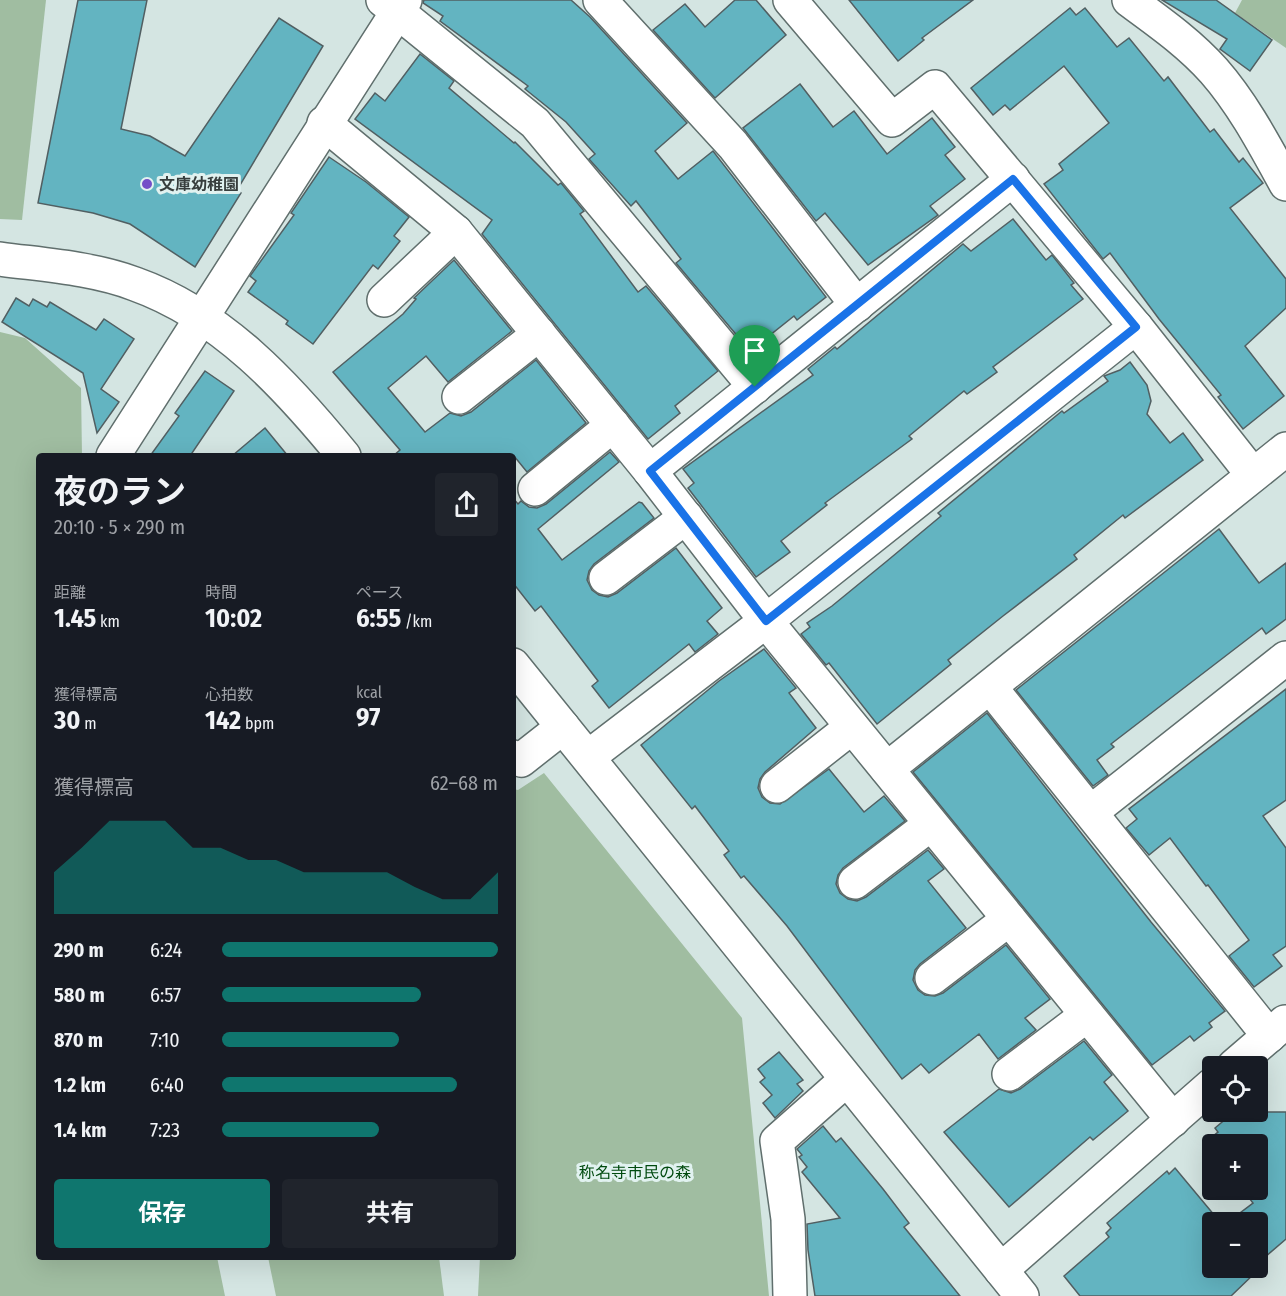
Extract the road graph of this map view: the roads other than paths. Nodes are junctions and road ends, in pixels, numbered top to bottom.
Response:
1 (600, 0) edge
2 (790, 0) edge
3 (1129, 0) edge
4 (395, 4) edge
5 (324, 123) junction
6 (1013, 179) junction
7 (1286, 184) edge
8 (456, 232) junction
9 (0, 259) edge
10 (384, 300) dead end
11 (857, 305) junction
12 (201, 317) junction
13 (1136, 327) junction
14 (539, 334) junction
15 (755, 387) junction
16 (459, 397) dead end
17 (613, 425) junction
18 (1286, 449) edge
19 (115, 453) edge
20 (342, 453) edge
21 (650, 471) junction
22 (1253, 475) junction
23 (535, 489) dead end
24 (686, 517) junction
25 (606, 578) dead end
26 (766, 621) junction
27 (1286, 658) edge
28 (516, 669) edge
29 (990, 687) junction
30 (563, 727) junction
31 (852, 727) junction
32 (588, 757) junction
33 (516, 758) edge
34 (887, 769) junction
35 (777, 786) dead end
36 (1091, 812) junction
37 (931, 824) junction
38 (855, 882) dead end
39 (1009, 919) junction
40 (932, 978) dead end
41 (1087, 1015) junction
42 (1277, 1028) edge
43 (1245, 1056) edge
44 (1009, 1074) dead end
45 (846, 1080) junction
46 (1202, 1094) edge
47 (1173, 1120) junction
48 (1000, 1270) junction
49 (790, 1296) edge
50 (1022, 1296) edge

1 - 11 street
2 - 6 street
3 - 7 street
4 - 5 street
4 - 15 street
5 - 8 street
5 - 12 street
6 - 11 street
6 - 13 street
8 - 10 street
8 - 14 street
9 - 12 street
11 - 15 street
12 - 19 street
12 - 20 street
13 - 22 street
13 - 26 street
14 - 16 street
14 - 17 street
15 - 21 street
17 - 21 street
17 - 23 street
18 - 22 street
21 - 24 street
22 - 29 street
24 - 25 street
24 - 26 street
26 - 31 street
26 - 32 street
27 - 36 street
28 - 30 street
29 - 34 street
29 - 36 street
30 - 32 street
30 - 33 street
31 - 34 street
31 - 35 street
32 - 45 street
34 - 37 street
36 - 42 street
37 - 38 street
37 - 39 street
39 - 40 street
39 - 41 street
41 - 44 street
41 - 47 street
42 - 43 street
45 - 48 street
45 - 49 street
46 - 47 street
47 - 48 street
48 - 50 street

